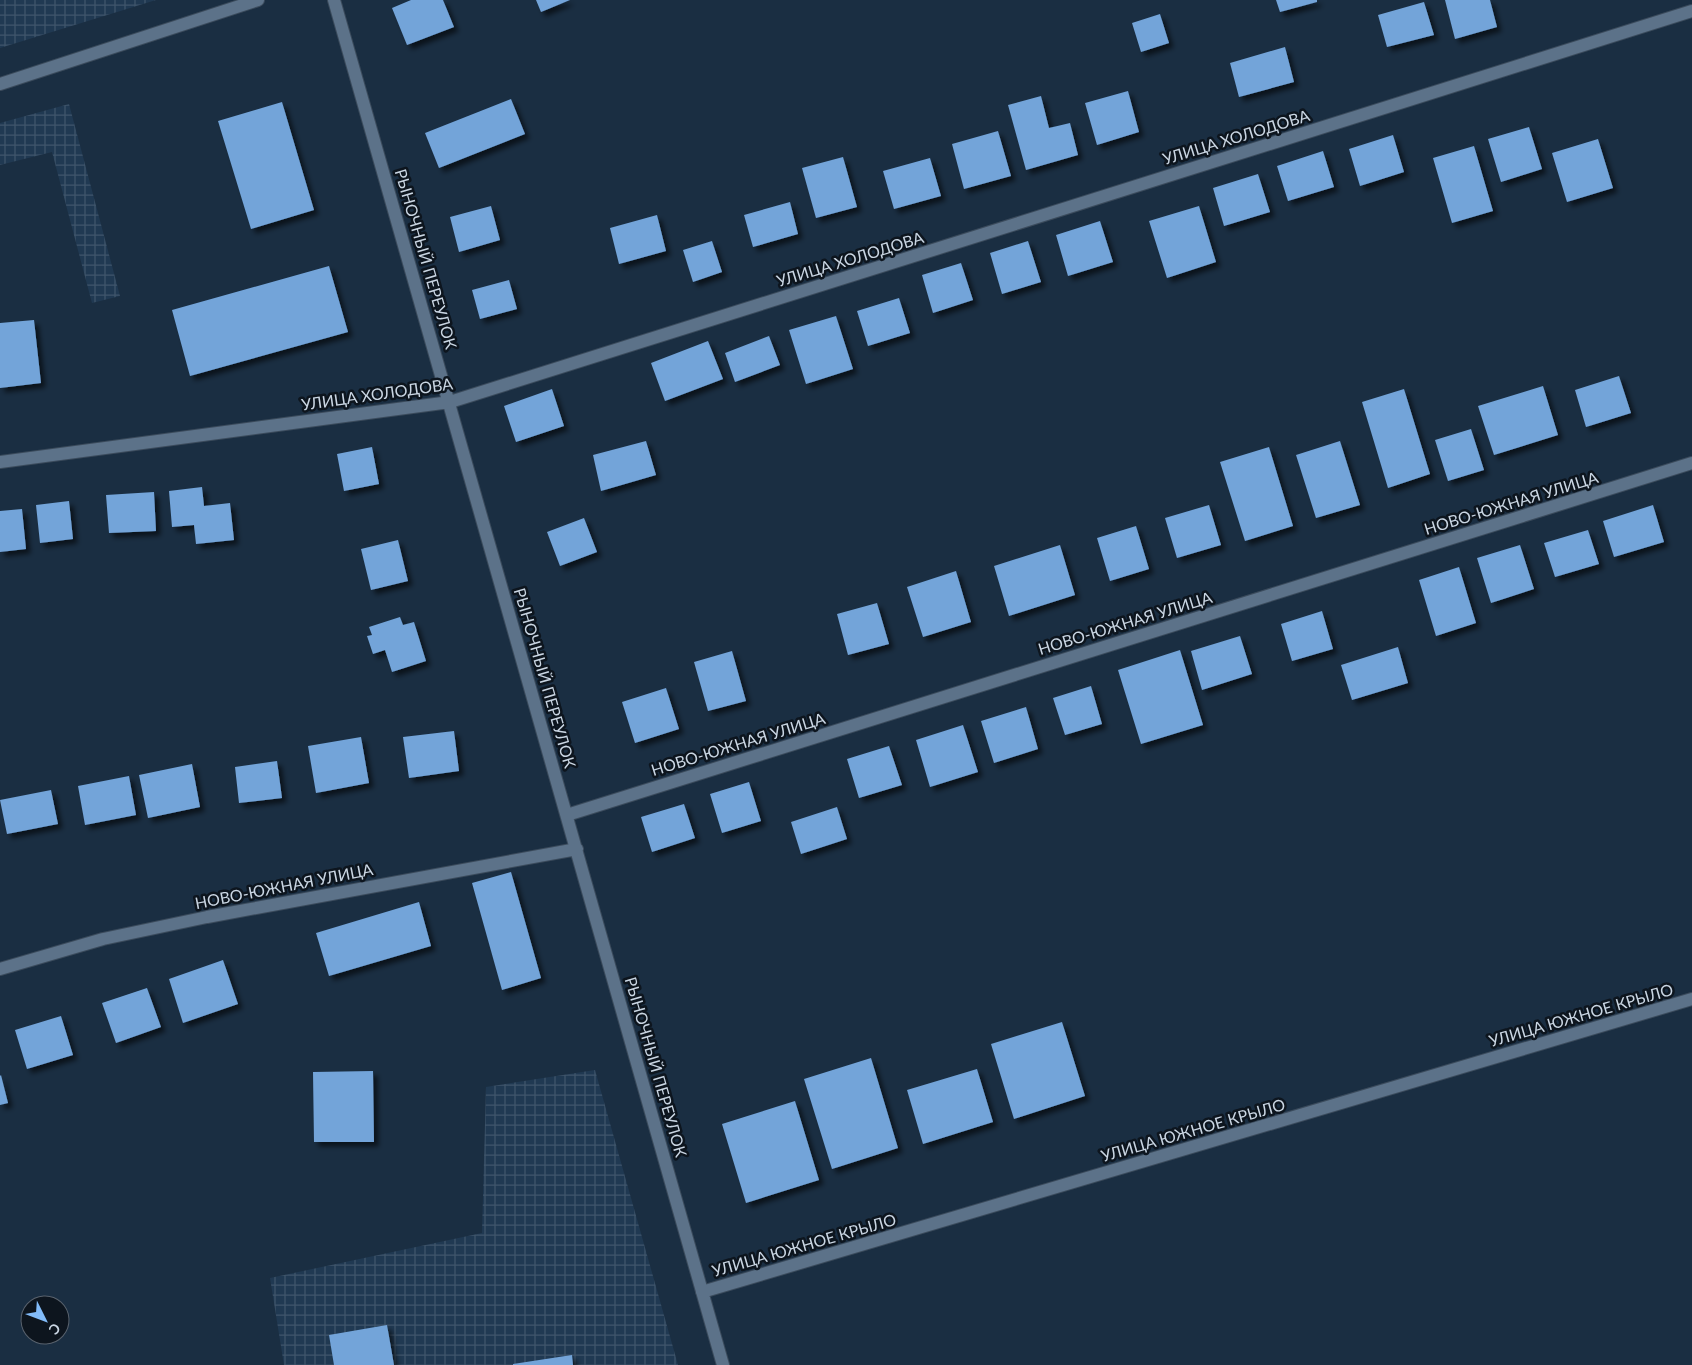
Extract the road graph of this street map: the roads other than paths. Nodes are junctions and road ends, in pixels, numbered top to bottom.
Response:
1 (258, 0) edge
2 (334, 0) edge
3 (1692, 11) edge
4 (0, 84) edge
5 (450, 402) junction
6 (0, 462) edge
7 (1692, 464) edge
8 (567, 814) junction
9 (577, 849) junction
10 (0, 970) edge
11 (1692, 1000) edge
12 (702, 1292) junction
13 (723, 1365) edge

1 - 4 street
2 - 5 street, РЫНОЧНЫЙ ПЕРЕУЛОК
3 - 5 street, УЛИЦА ХОЛОДОВА
5 - 6 street, УЛИЦА ХОЛОДОВА
5 - 8 street, РЫНОЧНЫЙ ПЕРЕУЛОК
7 - 8 street, НОВО-ЮЖНАЯ УЛИЦА
8 - 9 street, РЫНОЧНЫЙ ПЕРЕУЛОК
9 - 10 street, НОВО-ЮЖНАЯ УЛИЦА
9 - 12 street, РЫНОЧНЫЙ ПЕРЕУЛОК
11 - 12 street, УЛИЦА ЮЖНОЕ КРЫЛО
12 - 13 street, РЫНОЧНЫЙ ПЕРЕУЛОК

